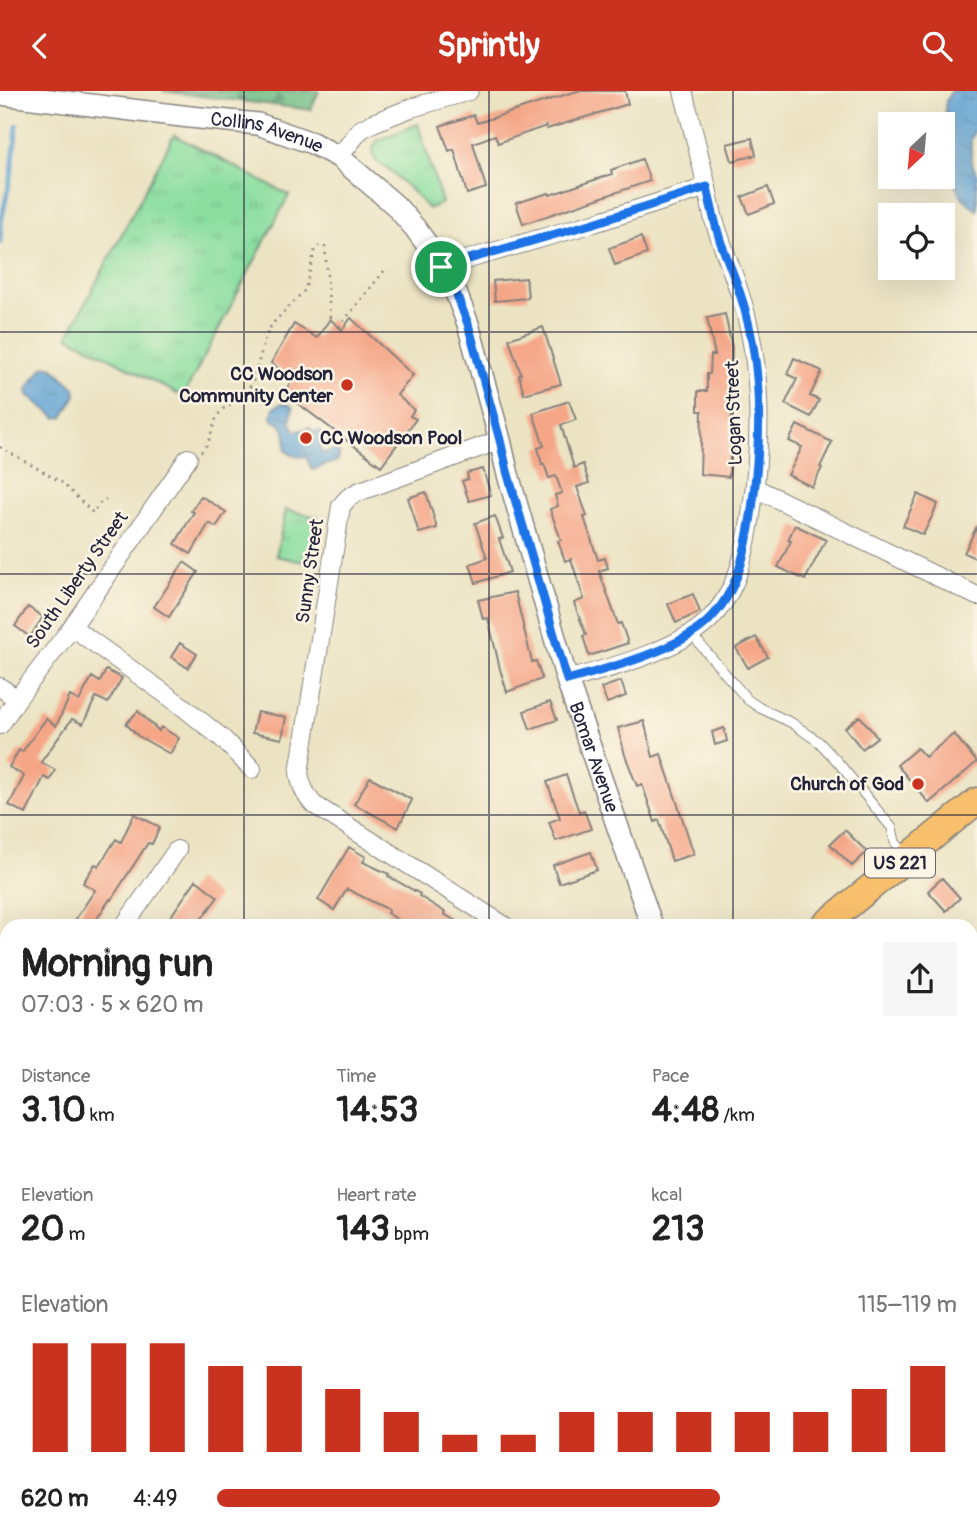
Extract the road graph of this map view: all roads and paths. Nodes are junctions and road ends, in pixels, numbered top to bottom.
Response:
1 (469, 91) edge
2 (683, 91) edge
3 (0, 95) edge
4 (408, 99) edge
5 (339, 157) junction
6 (707, 187) junction
7 (319, 246) dead end
8 (325, 246) dead end
9 (441, 267) junction
10 (384, 271) dead end
11 (330, 319) dead end
12 (339, 327) dead end
13 (500, 440) junction
14 (0, 447) edge
15 (188, 458) joint
16 (755, 488) junction
17 (106, 499) dead end
18 (977, 596) edge
19 (72, 627) junction
20 (691, 634) junction
21 (567, 680) junction
22 (0, 687) edge
23 (17, 699) junction
24 (0, 725) edge
25 (252, 769) dead end
26 (977, 801) edge
27 (177, 850) dead end
28 (907, 857) junction
29 (129, 919) edge
30 (494, 919) edge
31 (650, 919) edge
32 (832, 919) edge

1 - 4 street
2 - 6 street, Logan Street
3 - 5 street, Collins Avenue
4 - 5 street
5 - 9 street, Collins Avenue
6 - 9 street
6 - 16 street, Logan Street
7 - 15 path
8 - 11 path
9 - 13 street, Bomar Avenue
10 - 12 path
13 - 21 street, Bomar Avenue
13 - 30 street, Sunny Street
14 - 17 path
15 - 19 street, South Liberty Street
16 - 18 street
16 - 20 street, Logan Street
19 - 23 street, South Liberty Street
19 - 25 street
20 - 21 street, Logan Street
20 - 28 lane
21 - 31 street, Bomar Avenue
22 - 23 street
23 - 24 street, South Liberty Street
26 - 28 main road, US 221
27 - 29 street
28 - 32 main road, US 221

